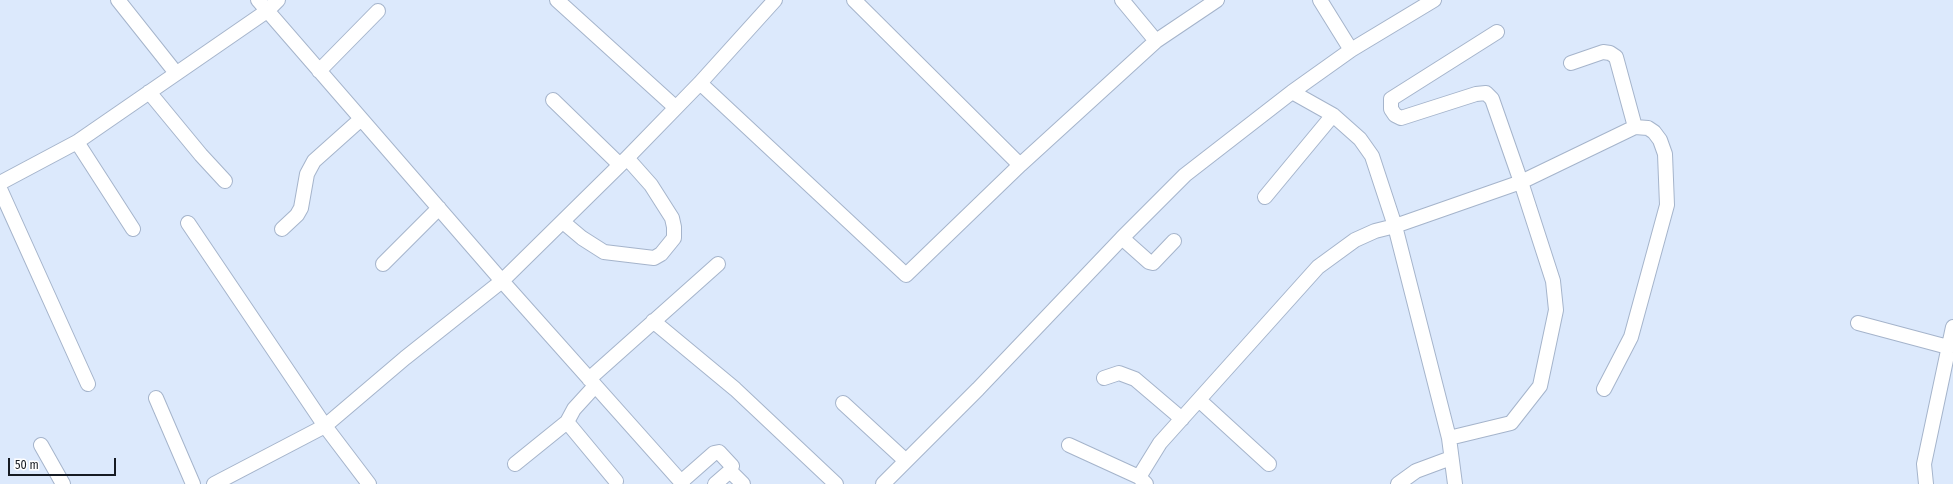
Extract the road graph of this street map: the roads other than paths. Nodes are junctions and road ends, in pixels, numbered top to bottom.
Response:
1 (118, 0) edge
2 (278, 0) edge
3 (557, 0) edge
4 (775, 0) edge
5 (854, 0) edge
6 (1122, 0) edge
7 (1217, 0) edge
8 (1320, 0) edge
9 (1434, 0) edge
10 (263, 5) edge
11 (378, 11) dead end
12 (1497, 32) dead end
13 (1156, 41) junction
14 (1351, 50) junction
15 (1571, 63) dead end
16 (319, 71) junction
17 (176, 73) junction
18 (700, 83) junction
19 (149, 92) junction
20 (1292, 92) junction
21 (553, 100) dead end
22 (675, 108) junction
23 (1333, 115) junction
24 (361, 119) junction
25 (1635, 127) junction
26 (77, 142) junction
27 (624, 162) junction
28 (1020, 165) junction
29 (224, 181) dead end
30 (1521, 182) junction
31 (0, 183) edge
32 (0, 189) edge
33 (1265, 197) dead end
34 (439, 208) junction
35 (563, 222) junction
36 (188, 223) dead end
37 (1395, 226) junction
38 (132, 229) dead end
39 (282, 230) dead end
40 (1122, 238) junction
41 (1174, 241) dead end
42 (383, 264) dead end
43 (718, 264) dead end
44 (502, 281) junction
45 (653, 321) junction
46 (1858, 323) dead end
47 (1951, 336) edge
48 (1104, 378) dead end
49 (592, 383) junction
50 (88, 384) dead end
51 (1604, 389) dead end
52 (156, 398) dead end
53 (1199, 400) junction
54 (843, 403) dead end
55 (1182, 419) junction
56 (567, 422) junction
57 (325, 426) junction
58 (1448, 438) junction
59 (41, 445) dead end
60 (1070, 445) dead end
61 (1451, 458) junction
62 (906, 461) junction
63 (515, 464) dead end
64 (1269, 464) dead end
65 (730, 470) junction
66 (616, 481) dead end
67 (1143, 481) edge
68 (682, 483) edge
69 (63, 484) edge
70 (193, 484) edge
71 (214, 484) edge
72 (369, 484) edge
73 (715, 484) edge
74 (742, 484) edge
75 (836, 484) edge
76 (883, 484) edge
77 (1398, 484) edge
78 (1455, 484) edge
79 (1926, 484) edge

1 - 17 street
2 - 10 street
3 - 22 street
4 - 18 street
5 - 28 street
6 - 13 street
7 - 13 street
8 - 14 street
9 - 14 street
10 - 16 street
10 - 17 street
11 - 16 street
12 - 30 street
13 - 28 street
14 - 20 street
15 - 25 street
16 - 24 street
17 - 19 street
18 - 22 street
18 - 28 street
19 - 26 street
19 - 29 street
20 - 23 street
20 - 40 street
21 - 27 street
22 - 27 street
23 - 33 street
23 - 37 street
24 - 34 street
24 - 39 street
25 - 30 street
25 - 51 street
26 - 31 street
26 - 38 street
27 - 35 street
27 - 35 street
30 - 37 street
30 - 58 street
32 - 50 street
34 - 42 street
34 - 44 street
35 - 44 street
36 - 57 street
37 - 53 street
37 - 58 street
40 - 41 street
40 - 62 street
43 - 45 street
44 - 49 street
44 - 57 street
45 - 49 street
45 - 75 street
46 - 47 street
47 - 79 street
48 - 55 street
49 - 56 street
49 - 68 street
52 - 70 street
53 - 55 street
53 - 64 street
54 - 62 street
55 - 67 street
56 - 63 street
56 - 66 street
57 - 71 street
57 - 72 street
58 - 61 street
59 - 69 street
60 - 67 street
61 - 77 street
61 - 78 street
62 - 76 street
65 - 68 street
65 - 73 street
65 - 74 street

